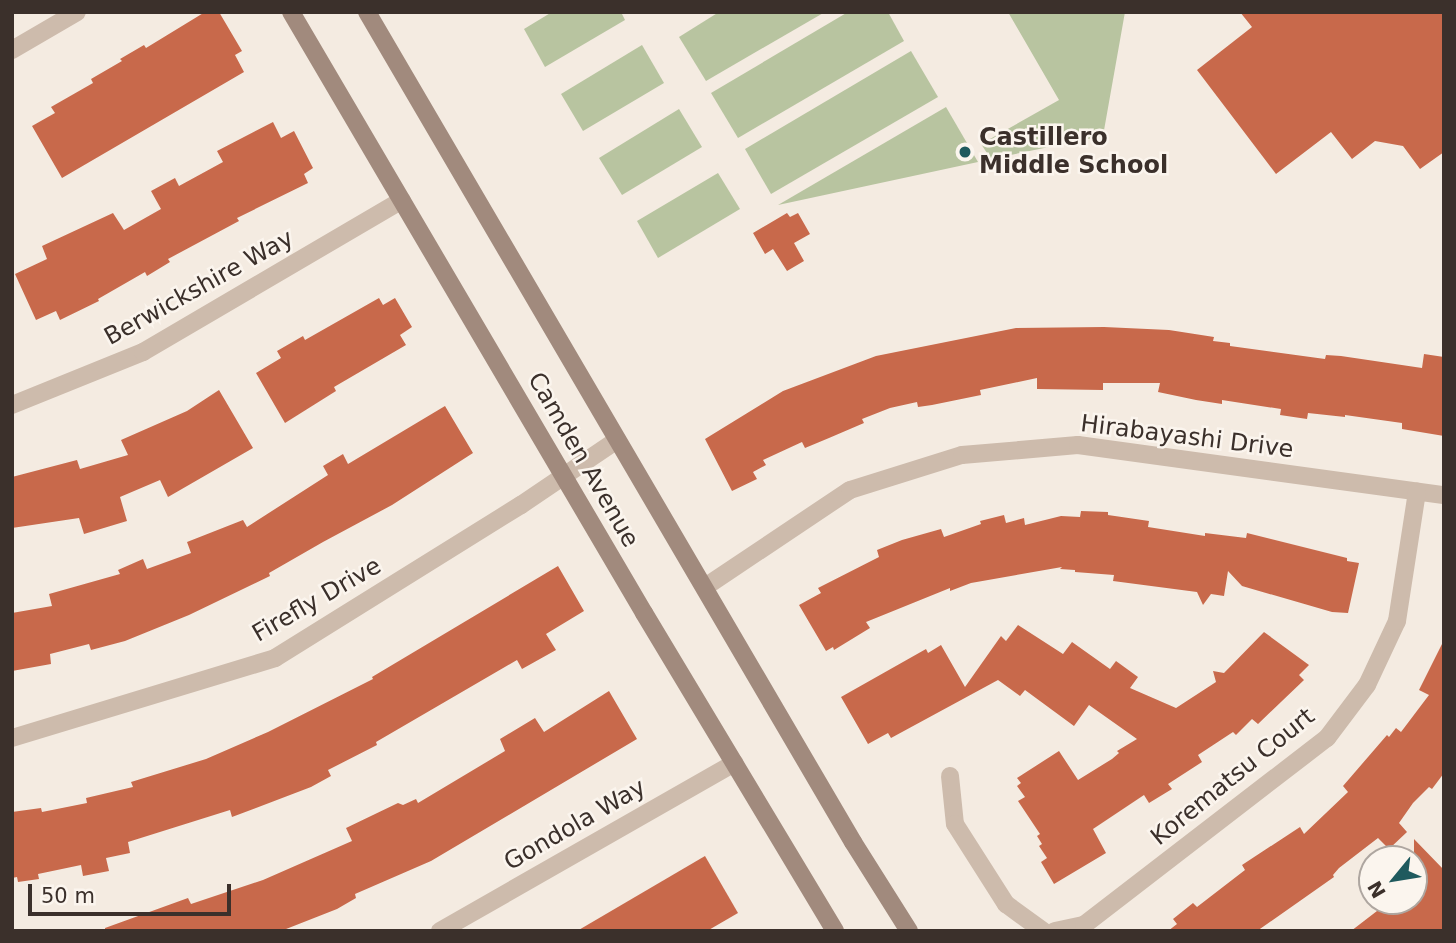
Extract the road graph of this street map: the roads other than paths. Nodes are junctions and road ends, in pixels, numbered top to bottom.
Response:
1 (77, 12) edge
2 (291, 12) edge
3 (367, 12) edge
4 (12, 50) edge
5 (402, 201) junction
6 (12, 405) edge
7 (617, 440) junction
8 (565, 475) junction
9 (1417, 492) junction
10 (1444, 495) edge
11 (705, 587) junction
12 (12, 738) edge
13 (734, 763) junction
14 (950, 776) dead end
15 (440, 931) edge
16 (835, 931) edge
17 (909, 931) edge
18 (1043, 931) edge
19 (1055, 931) edge

1 - 4 street
2 - 5 main road, Camden Avenue
3 - 7 main road, Camden Avenue
5 - 6 street, Berwickshire Way
5 - 8 main road, Camden Avenue
7 - 8 street, Firefly Drive
7 - 11 main road, Camden Avenue
8 - 12 street, Firefly Drive
8 - 13 main road, Camden Avenue
9 - 10 street, Hirabayashi Drive
9 - 11 street, Hirabayashi Drive
9 - 19 street, Korematsu Court
11 - 17 main road, Camden Avenue
13 - 15 street, Gondola Way
13 - 16 main road, Camden Avenue
14 - 18 street

